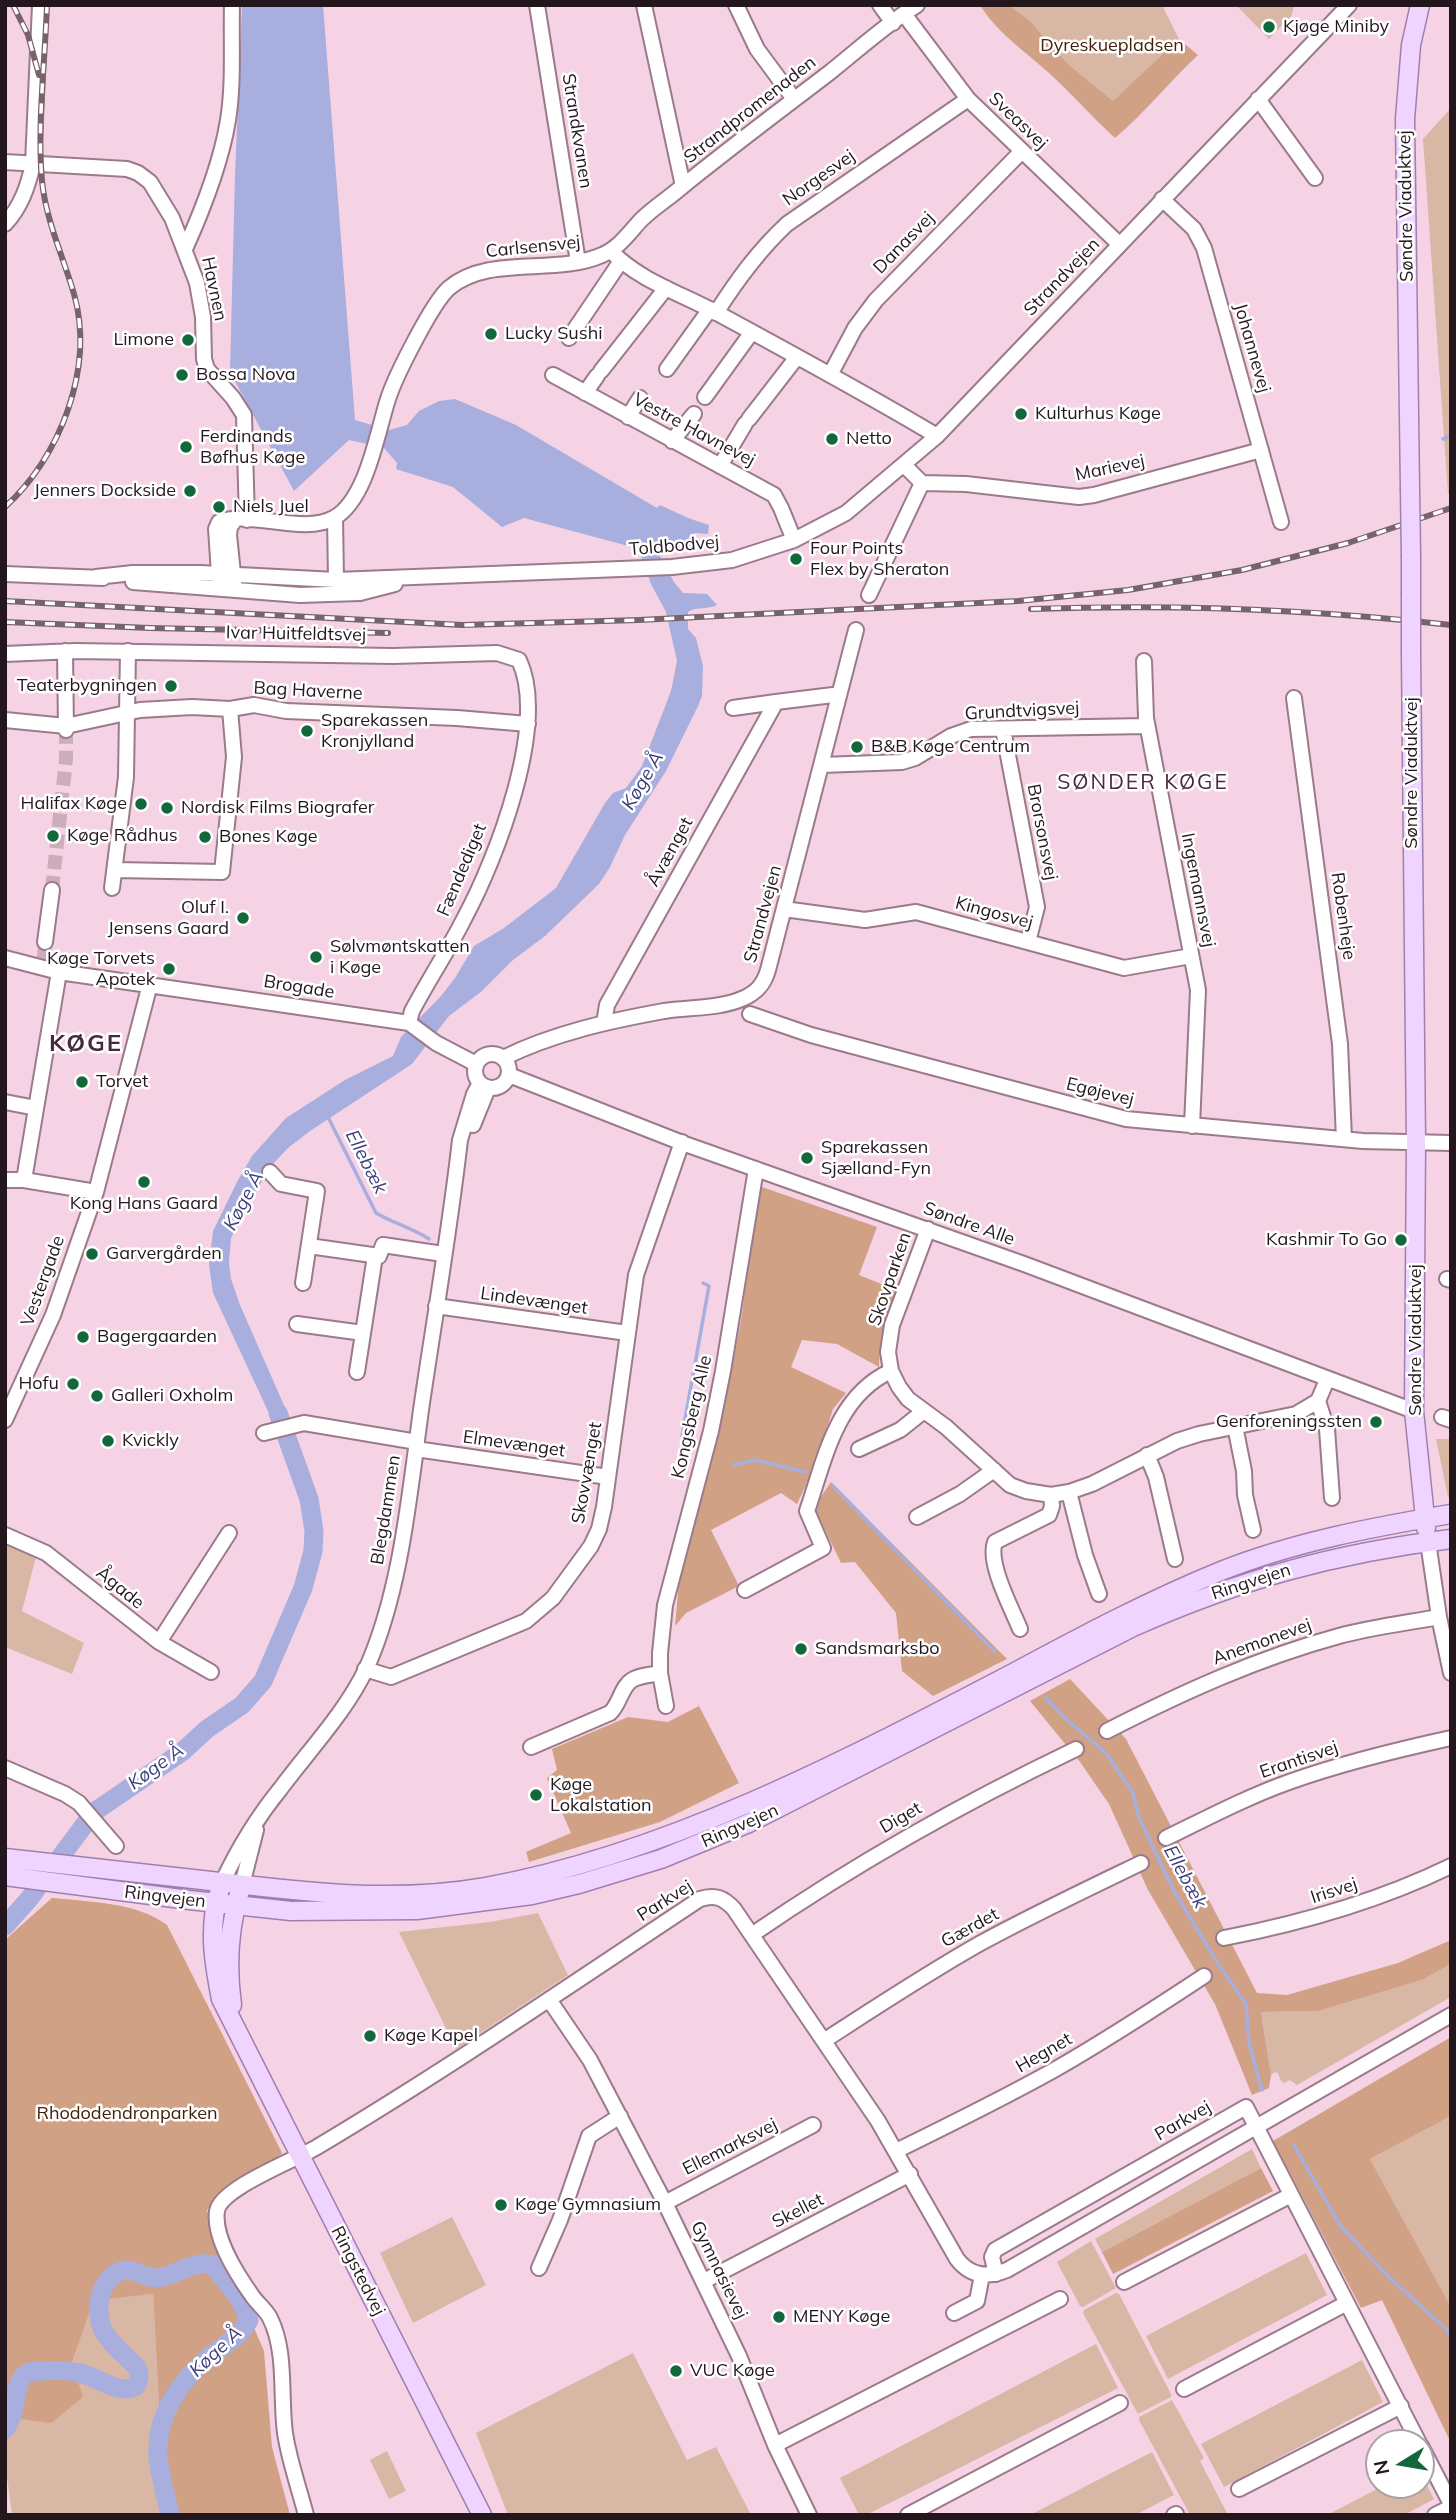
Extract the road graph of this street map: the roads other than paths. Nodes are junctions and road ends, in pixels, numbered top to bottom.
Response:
1 (232, 5) edge
2 (537, 5) edge
3 (644, 5) edge
4 (736, 5) edge
5 (880, 5) edge
6 (917, 5) edge
7 (1349, 5) edge
8 (1420, 5) edge
9 (36, 8) edge
10 (899, 19) junction
11 (794, 99) junction
12 (968, 99) junction
13 (1258, 99) junction
14 (1022, 151) junction
15 (5, 162) edge
16 (33, 164) junction
17 (1315, 178) dead end
18 (683, 186) junction
19 (1162, 198) junction
20 (5, 224) edge
21 (1119, 244) junction
22 (185, 249) junction
23 (616, 256) junction
24 (578, 262) junction
25 (666, 288) junction
26 (713, 311) junction
27 (752, 332) junction
28 (569, 338) dead end
29 (797, 357) junction
30 (667, 369) dead end
31 (553, 375) dead end
32 (830, 375) junction
33 (585, 393) junction
34 (705, 397) dead end
35 (640, 398) dead end
36 (694, 414) dead end
37 (628, 417) junction
38 (937, 436) junction
39 (672, 441) junction
40 (1261, 450) junction
41 (904, 465) junction
42 (720, 466) junction
43 (922, 483) junction
44 (335, 517) junction
45 (241, 520) junction
46 (1281, 522) dead end
47 (794, 540) junction
48 (5, 574) edge
49 (420, 578) junction
50 (336, 580) junction
51 (227, 582) junction
52 (869, 595) dead end
53 (856, 630) dead end
54 (65, 651) junction
55 (128, 651) junction
56 (5, 654) edge
57 (1144, 661) dead end
58 (839, 696) junction
59 (1294, 698) dead end
60 (776, 702) junction
61 (733, 708) dead end
62 (230, 709) junction
63 (127, 713) junction
64 (5, 720) edge
65 (528, 724) junction
66 (1147, 726) junction
67 (66, 728) junction
68 (1003, 729) junction
69 (821, 765) junction
70 (115, 870) junction
71 (113, 888) dead end
72 (52, 890) tunnel mouth
73 (784, 909) junction
74 (45, 942) tunnel mouth
75 (1028, 942) junction
76 (1191, 956) junction
77 (5, 958) edge
78 (59, 972) junction
79 (150, 984) junction
80 (750, 1014) dead end
81 (409, 1023) junction
82 (604, 1023) junction
83 (503, 1058) junction
84 (476, 1064) junction
85 (509, 1075) junction
86 (484, 1086) junction
87 (5, 1102) edge
88 (29, 1107) junction
89 (1192, 1126) junction
90 (1344, 1139) junction
91 (682, 1142) junction
92 (1416, 1143) junction
93 (1451, 1143) edge
94 (756, 1168) junction
95 (270, 1172) dead end
96 (5, 1180) edge
97 (24, 1180) junction
98 (96, 1192) junction
99 (928, 1229) junction
100 (309, 1246) junction
101 (443, 1254) junction
102 (375, 1256) junction
103 (303, 1283) dead end
104 (436, 1306) junction
105 (297, 1324) dead end
106 (363, 1333) junction
107 (628, 1333) junction
108 (891, 1371) junction
109 (357, 1372) dead end
110 (1327, 1380) junction
111 (1318, 1401) junction
112 (925, 1411) junction
113 (1414, 1411) junction
114 (5, 1420) edge
115 (1235, 1426) junction
116 (264, 1433) dead end
117 (416, 1445) junction
118 (859, 1449) dead end
119 (1147, 1455) junction
120 (994, 1470) junction
121 (608, 1477) junction
122 (1069, 1492) junction
123 (1052, 1495) junction
124 (1332, 1498) dead end
125 (1451, 1514) edge
126 (917, 1517) dead end
127 (1425, 1518) junction
128 (1253, 1530) dead end
129 (229, 1533) dead end
130 (5, 1535) edge
131 (1451, 1539) edge
132 (1428, 1542) junction
133 (1175, 1559) dead end
134 (744, 1590) dead end
135 (1099, 1594) dead end
136 (1439, 1617) junction
137 (1020, 1629) dead end
138 (159, 1642) junction
139 (366, 1669) junction
140 (211, 1672) dead end
141 (660, 1673) junction
142 (1451, 1673) edge
143 (666, 1706) dead end
144 (1107, 1731) dead end
145 (1451, 1738) edge
146 (531, 1747) dead end
147 (1076, 1749) dead end
148 (5, 1768) edge
149 (257, 1825) junction
150 (1166, 1838) dead end
151 (116, 1846) dead end
152 (5, 1858) edge
153 (1141, 1863) dead end
154 (1451, 1866) edge
155 (12, 1876) edge
156 (222, 1882) junction
157 (242, 1885) junction
158 (216, 1903) junction
159 (236, 1905) junction
160 (753, 1934) junction
161 (1224, 1938) dead end
162 (1204, 1976) dead end
163 (550, 2001) junction
164 (1451, 2015) edge
165 (235, 2026) junction
166 (825, 2040) junction
167 (620, 2116) junction
168 (813, 2126) dead end
169 (1256, 2127) junction
170 (896, 2151) junction
171 (300, 2157) junction
172 (910, 2174) junction
173 (1291, 2196) junction
174 (665, 2203) junction
175 (538, 2268) dead end
176 (989, 2275) junction
177 (704, 2281) junction
178 (1124, 2282) dead end
179 (1060, 2299) dead end
180 (1347, 2303) junction
181 (954, 2313) dead end
182 (1184, 2389) dead end
183 (1120, 2403) dead end
184 (1401, 2406) junction
185 (1412, 2429) edge
186 (775, 2445) junction
187 (1435, 2474) edge
188 (1238, 2489) dead end
189 (1451, 2505) edge
190 (306, 2515) edge
191 (482, 2515) edge
192 (809, 2515) edge
193 (908, 2515) edge
194 (1436, 2515) edge

1 - 22 street
2 - 24 street, Strandkvanen
3 - 18 street
4 - 11 street
5 - 10 street, Sveasvej
6 - 10 street, Strandpromenaden
7 - 13 street, Strandvejen
8 - 92 main road, Søndre Viaduktvej, bridge
9 - 16 street
10 - 11 street, Strandpromenaden
10 - 12 street, Sveasvej
11 - 18 street, Strandpromenaden
12 - 14 street, Sveasvej
12 - 26 street, Norgesvej
13 - 17 street
13 - 19 street, Strandvejen
14 - 21 street, Sveasvej
14 - 32 street, Danasvej
15 - 16 street, Havnen
16 - 20 street
16 - 22 street, Havnen
18 - 23 street, Strandpromenaden
19 - 21 street, Strandvejen
19 - 40 street, Johannevej
21 - 38 street, Strandvejen
22 - 45 street, Havnen
23 - 24 street, Carlsensvej
23 - 25 street
23 - 28 street
24 - 44 street, Carlsensvej
25 - 26 street
25 - 33 street
26 - 27 street
26 - 30 street, Norgesvej
27 - 29 street
27 - 34 street
29 - 32 street
29 - 42 street
31 - 33 street, Vestre Havnevej
32 - 38 street
33 - 37 street, Vestre Havnevej
35 - 37 street
36 - 39 street
37 - 39 street, Vestre Havnevej
38 - 41 street, Strandvejen
39 - 42 street, Vestre Havnevej
40 - 43 street, Marievej
40 - 46 street, Johannevej
41 - 43 street
41 - 47 street, Toldbodvej
42 - 47 street, Vestre Havnevej
43 - 52 street
44 - 45 street
44 - 50 street
45 - 51 street, Havnen
47 - 49 street, Toldbodvej
48 - 51 street
49 - 50 street, Toldbodvej
49 - 51 street, Toldbodvej
50 - 51 street, Toldbodvej
53 - 58 street, Strandvejen
54 - 55 street, Ivar Huitfeldtsvej
54 - 56 street, Ivar Huitfeldtsvej
54 - 67 street
55 - 63 street
55 - 65 street, Ivar Huitfeldtsvej
57 - 66 street, Ingemannsvej
58 - 60 street
58 - 69 street, Strandvejen
59 - 90 street, Robenheje
60 - 61 street
60 - 82 street, Åvænget
62 - 63 street
62 - 65 street, Bag Haverne
62 - 70 street, Bag Haverne
63 - 67 street
63 - 70 street
64 - 67 street
65 - 81 street, Fændediget
66 - 68 street, Grundtvigsvej
66 - 76 street, Ingemannsvej
68 - 69 street, Grundtvigsvej
68 - 75 street, Brorsonsvej
69 - 73 street, Strandvejen
70 - 71 street
72 - 74 street
73 - 75 street, Kingosvej
73 - 82 street, Strandvejen
75 - 76 street, Kingosvej
76 - 89 street, Ingemannsvej
77 - 78 street
78 - 79 street
78 - 88 street
79 - 81 street, Brogade
79 - 98 street
80 - 89 street, Egøjevej
81 - 84 street, Brogade
82 - 83 street, Strandvejen
83 - 84 street
83 - 85 street
84 - 86 street
85 - 86 street
85 - 91 street, Søndre Alle
86 - 101 street, Blegdammen
87 - 88 street
88 - 97 street
89 - 90 street, Egøjevej
90 - 92 street, Egøjevej
91 - 94 street, Søndre Alle
91 - 107 street, Skovvænget
92 - 93 street, Egøjevej
92 - 113 main road, Søndre Viaduktvej
94 - 99 street, Søndre Alle
94 - 141 street, Kongsberg Alle
95 - 100 street
96 - 97 street
97 - 98 street
98 - 114 street, Vestergade
99 - 108 street, Skovparken
99 - 110 street, Søndre Alle
100 - 102 street
100 - 103 street
101 - 102 street
101 - 104 street, Blegdammen
102 - 106 street
104 - 107 street, Lindevænget
104 - 117 street, Blegdammen
105 - 106 street
106 - 109 street
107 - 121 street, Skovvænget
108 - 112 street
108 - 134 street
110 - 111 street
110 - 113 street, Søndre Alle
111 - 115 street
111 - 124 street
112 - 118 street
112 - 120 street
113 - 127 main road, Søndre Viaduktvej
115 - 119 street
115 - 128 street
116 - 117 street, Elmevænget
117 - 121 street, Elmevænget
117 - 139 street, Blegdammen
119 - 122 street
119 - 133 street
120 - 123 street
120 - 126 street
121 - 139 street, Skovvænget
122 - 123 street
122 - 135 street
123 - 137 street
125 - 127 main road, Ringvejen
127 - 132 main road, Søndre Viaduktvej
127 - 157 main road, Ringvejen
129 - 138 street
130 - 138 street, Ågade
131 - 132 main road, Ringvejen
132 - 136 street
132 - 159 main road, Ringvejen
136 - 142 street
136 - 144 street, Anemonevej
138 - 140 street, Ågade
139 - 149 street, Blegdammen
141 - 143 street, Kongsberg Alle
141 - 146 street
145 - 150 street, Erantisvej
147 - 160 street, Diget
148 - 151 street
149 - 156 street, Blegdammen
149 - 157 street, Blegdammen
152 - 156 main road, Ringvejen
153 - 166 street, Gærdet
154 - 161 street, Irisvej
155 - 158 main road, Ringvejen
156 - 157 main road, Ringvejen
156 - 158 main road, Ringstedvej
157 - 159 main road, Ringstedvej
158 - 159 main road, Ringvejen
158 - 165 main road, Ringstedvej
159 - 165 main road, Ringstedvej
160 - 163 street, Parkvej
160 - 166 street, Parkvej
162 - 170 street, Hegnet
163 - 167 street, Gymnasievej
163 - 171 street, Parkvej
164 - 169 street
165 - 171 main road, Ringstedvej
166 - 170 street, Parkvej
167 - 174 street, Gymnasievej
167 - 175 street
168 - 174 street, Ellemarksvej
169 - 173 street
169 - 176 street
169 - 176 street, Parkvej
170 - 172 street, Parkvej
171 - 190 street, Parkvej
171 - 191 main road, Ringstedvej
172 - 176 street, Parkvej
172 - 177 street, Skellet
173 - 178 street
173 - 180 street
174 - 177 street, Gymnasievej
176 - 181 street
177 - 186 street, Gymnasievej
179 - 186 street
180 - 182 street
180 - 184 street
183 - 193 street
184 - 185 street
184 - 188 street
186 - 192 street, Gymnasievej
187 - 189 street
189 - 194 street

